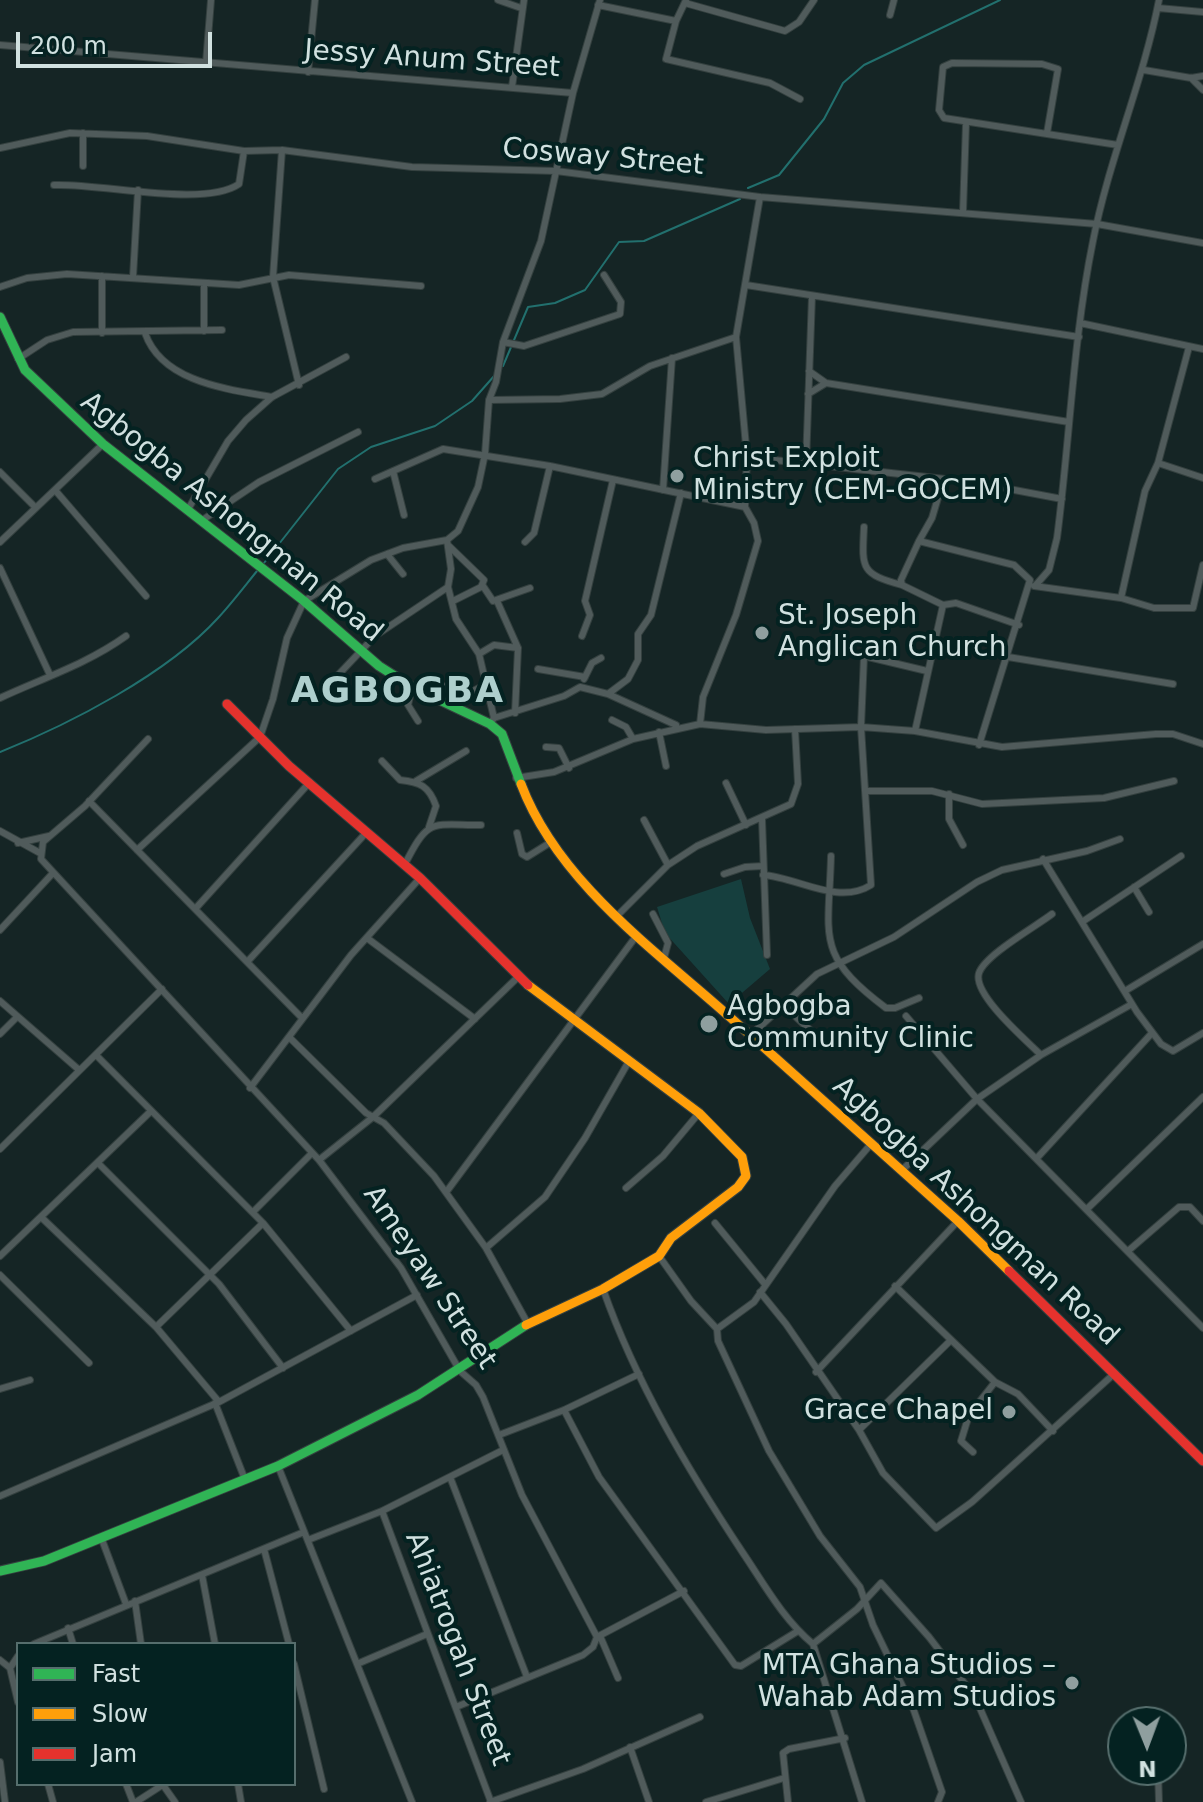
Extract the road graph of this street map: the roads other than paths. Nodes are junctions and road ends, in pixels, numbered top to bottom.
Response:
1 (211, 0) edge
2 (315, 0) edge
3 (498, 0) edge
4 (814, 0) edge
5 (894, 0) edge
6 (599, 2) edge
7 (686, 2) edge
8 (522, 4) edge
9 (1159, 4) edge
10 (1203, 12) edge
11 (890, 15) dead end
12 (676, 21) junction
13 (0, 45) edge
14 (206, 63) junction
15 (1144, 70) junction
16 (308, 72) junction
17 (1203, 76) edge
18 (1191, 78) junction
19 (512, 87) junction
20 (1203, 90) edge
21 (573, 93) junction
22 (800, 99) dead end
23 (966, 123) junction
24 (83, 133) junction
25 (1047, 133) junction
26 (1118, 145) junction
27 (0, 148) edge
28 (282, 150) junction
29 (244, 151) junction
30 (83, 166) dead end
31 (556, 171) junction
32 (54, 185) dead end
33 (138, 190) junction
34 (760, 197) junction
35 (963, 212) junction
36 (1097, 224) junction
37 (1203, 243) edge
38 (604, 275) dead end
39 (102, 276) junction
40 (133, 277) junction
41 (273, 277) junction
42 (204, 284) junction
43 (746, 285) junction
44 (421, 286) dead end
45 (0, 287) edge
46 (812, 296) junction
47 (0, 317) edge
48 (1080, 323) junction
49 (222, 330) dead end
50 (204, 331) junction
51 (102, 333) junction
52 (145, 333) junction
53 (736, 337) junction
54 (1079, 337) junction
55 (507, 342) junction
56 (1189, 347) junction
57 (1203, 349) edge
58 (346, 357) dead end
59 (672, 358) junction
60 (18, 359) junction
61 (809, 371) junction
62 (826, 383) junction
63 (299, 385) junction
64 (808, 394) junction
65 (272, 397) junction
66 (489, 400) junction
67 (1069, 422) junction
68 (358, 432) dead end
69 (103, 444) junction
70 (485, 454) junction
71 (747, 457) junction
72 (806, 463) junction
73 (1158, 463) junction
74 (550, 466) junction
75 (393, 471) junction
76 (0, 472) edge
77 (1203, 478) edge
78 (375, 479) dead end
79 (613, 480) junction
80 (943, 481) junction
81 (55, 490) junction
82 (663, 490) junction
83 (681, 493) junction
84 (1062, 499) junction
85 (35, 507) junction
86 (745, 507) junction
87 (187, 511) junction
88 (404, 515) dead end
89 (201, 521) junction
90 (864, 527) dead end
91 (919, 541) junction
92 (0, 542) edge
93 (447, 542) junction
94 (525, 542) dead end
95 (387, 554) junction
96 (1203, 565) edge
97 (0, 568) edge
98 (1049, 570) junction
99 (403, 574) dead end
100 (902, 585) junction
101 (483, 586) junction
102 (1033, 586) junction
103 (448, 587) junction
104 (530, 588) dead end
105 (1056, 588) junction
106 (146, 596) dead end
107 (1121, 598) junction
108 (304, 601) junction
109 (453, 601) junction
110 (497, 601) junction
111 (943, 605) junction
112 (1019, 625) junction
113 (126, 636) dead end
114 (582, 636) dead end
115 (518, 648) junction
116 (362, 652) junction
117 (479, 654) junction
118 (1008, 657) junction
119 (601, 658) dead end
120 (538, 669) dead end
121 (927, 671) junction
122 (50, 675) junction
123 (585, 677) junction
124 (488, 683) junction
125 (1173, 684) dead end
126 (412, 687) junction
127 (584, 687) junction
128 (322, 692) dead end
129 (608, 694) junction
130 (0, 698) edge
131 (436, 699) junction
132 (227, 704) dead end
133 (515, 713) junction
134 (612, 720) dead end
135 (418, 721) dead end
136 (492, 721) junction
137 (700, 724) junction
138 (680, 726) junction
139 (861, 727) junction
140 (795, 729) junction
141 (915, 731) junction
142 (659, 732) junction
143 (260, 737) junction
144 (148, 739) dead end
145 (633, 739) junction
146 (1203, 744) edge
147 (979, 745) junction
148 (546, 747) dead end
149 (466, 751) dead end
150 (382, 761) dead end
151 (666, 766) dead end
152 (569, 768) junction
153 (516, 778) junction
154 (416, 781) junction
155 (1174, 781) dead end
156 (310, 782) junction
157 (726, 783) dead end
158 (865, 791) junction
159 (949, 794) junction
160 (89, 801) junction
161 (762, 819) junction
162 (644, 820) dead end
163 (481, 825) dead end
164 (746, 825) junction
165 (429, 827) junction
166 (0, 831) edge
167 (517, 833) dead end
168 (365, 834) junction
169 (49, 836) junction
170 (1120, 839) dead end
171 (551, 842) junction
172 (18, 843) junction
173 (963, 845) dead end
174 (137, 850) junction
175 (40, 853) junction
176 (831, 856) dead end
177 (1181, 856) dead end
178 (1043, 859) junction
179 (405, 864) junction
180 (668, 865) junction
181 (763, 866) junction
182 (53, 873) junction
183 (724, 874) dead end
184 (763, 875) junction
185 (420, 878) junction
186 (1134, 887) junction
187 (830, 893) junction
188 (196, 908) junction
189 (1149, 912) dead end
190 (653, 914) dead end
191 (1052, 914) dead end
192 (617, 916) junction
193 (1082, 922) junction
194 (0, 930) edge
195 (637, 935) junction
196 (367, 938) junction
197 (1203, 944) edge
198 (767, 955) dead end
199 (664, 958) junction
200 (248, 961) junction
201 (839, 964) junction
202 (518, 977) junction
203 (162, 989) junction
204 (1125, 991) junction
205 (919, 998) dead end
206 (0, 1001) edge
207 (1132, 1004) junction
208 (783, 1005) junction
209 (906, 1016) dead end
210 (17, 1017) junction
211 (301, 1017) junction
212 (475, 1019) junction
213 (574, 1019) junction
214 (1152, 1033) junction
215 (1203, 1033) edge
216 (0, 1034) edge
217 (751, 1035) junction
218 (289, 1037) junction
219 (822, 1041) dead end
220 (96, 1055) junction
221 (1041, 1055) junction
222 (629, 1061) junction
223 (78, 1069) junction
224 (250, 1088) junction
225 (1203, 1097) edge
226 (977, 1099) junction
227 (150, 1112) junction
228 (699, 1113) junction
229 (373, 1117) junction
230 (871, 1144) junction
231 (0, 1149) edge
232 (312, 1153) junction
233 (1037, 1158) junction
234 (319, 1160) junction
235 (98, 1163) junction
236 (901, 1171) junction
237 (626, 1188) dead end
238 (447, 1191) junction
239 (1088, 1208) junction
240 (253, 1212) junction
241 (41, 1217) junction
242 (958, 1221) junction
243 (1203, 1221) edge
244 (263, 1223) junction
245 (715, 1223) dead end
246 (486, 1248) junction
247 (1128, 1251) junction
248 (0, 1256) edge
249 (659, 1256) junction
250 (0, 1275) edge
251 (210, 1275) junction
252 (764, 1283) junction
253 (895, 1286) junction
254 (603, 1289) junction
255 (760, 1292) junction
256 (417, 1295) junction
257 (528, 1324) junction
258 (156, 1327) junction
259 (1203, 1328) edge
260 (717, 1329) junction
261 (351, 1331) junction
262 (951, 1340) junction
263 (89, 1363) dead end
264 (283, 1368) junction
265 (460, 1371) junction
266 (816, 1372) junction
267 (1115, 1373) junction
268 (639, 1374) junction
269 (30, 1380) dead end
270 (995, 1382) junction
271 (0, 1389) edge
272 (217, 1403) junction
273 (564, 1410) junction
274 (859, 1430) junction
275 (1053, 1431) junction
276 (499, 1435) junction
277 (503, 1450) junction
278 (973, 1452) dead end
279 (1203, 1461) edge
280 (278, 1466) junction
281 (244, 1477) junction
282 (450, 1477) junction
283 (0, 1496) edge
284 (382, 1511) junction
285 (304, 1532) junction
286 (101, 1537) junction
287 (308, 1540) junction
288 (264, 1549) junction
289 (0, 1571) edge
290 (202, 1575) junction
291 (684, 1591) junction
292 (864, 1600) junction
293 (135, 1601) junction
294 (126, 1604) junction
295 (68, 1628) junction
296 (798, 1631) junction
297 (427, 1634) junction
298 (599, 1636) junction
299 (38, 1642) edge
300 (72, 1642) edge
301 (141, 1642) edge
302 (215, 1642) edge
303 (288, 1642) edge
304 (813, 1644) junction
305 (16, 1659) edge
306 (0, 1660) edge
307 (357, 1664) junction
308 (10, 1668) junction
309 (296, 1672) edge
310 (527, 1677) junction
311 (618, 1678) dead end
312 (16, 1694) edge
313 (456, 1707) junction
314 (700, 1717) dead end
315 (845, 1738) junction
316 (630, 1747) junction
317 (0, 1762) edge
318 (784, 1778) junction
319 (160, 1786) edge
320 (324, 1789) dead end
321 (5, 1802) edge
322 (134, 1802) edge
323 (412, 1802) edge
324 (491, 1802) edge
325 (649, 1802) edge
326 (706, 1802) edge
327 (788, 1802) edge
328 (862, 1802) edge
329 (938, 1802) edge
330 (1021, 1802) edge

1 - 14 street
2 - 16 street
3 - 8 street
4 - 7 street
5 - 11 street
6 - 12 street
6 - 21 street
7 - 12 street
8 - 19 street
9 - 10 street
9 - 15 street
12 - 22 street
13 - 14 street, Jessy Anum Street
14 - 16 street, Jessy Anum Street
15 - 18 street
15 - 26 street
16 - 19 street, Jessy Anum Street
17 - 18 street
18 - 20 street
19 - 21 street, Jessy Anum Street
21 - 31 street
23 - 25 street
23 - 25 street
23 - 35 street
24 - 27 street, Cosway Street
24 - 29 street, Cosway Street
24 - 30 street
25 - 26 street
26 - 36 street
28 - 29 street, Cosway Street
28 - 31 street, Cosway Street
28 - 41 street
29 - 33 street
31 - 34 street, Cosway Street
31 - 55 street
32 - 33 street
33 - 40 street
34 - 35 street, Cosway Street
34 - 43 street
35 - 36 street, Cosway Street
36 - 37 street, Cosway Street
36 - 48 street
38 - 55 street
39 - 40 street
39 - 45 street
39 - 51 street
40 - 42 street
41 - 42 street
41 - 44 street
41 - 63 street
42 - 50 street
43 - 46 street
43 - 53 street
46 - 54 street
46 - 61 street
47 - 60 street, Agbogba Ashongman Road
48 - 54 street
48 - 56 street
49 - 50 street
50 - 52 street
51 - 52 street
51 - 60 street
52 - 65 street
53 - 59 street
53 - 71 street
54 - 67 street
55 - 66 street
56 - 57 street
56 - 73 street
58 - 63 street
59 - 66 street
59 - 82 street
60 - 69 street, Agbogba Ashongman Road
61 - 62 street
61 - 64 street
62 - 64 street
62 - 67 street
63 - 65 street
64 - 72 street
65 - 87 street
66 - 70 street
67 - 84 street
68 - 89 street
69 - 81 street
69 - 87 street, Agbogba Ashongman Road
70 - 74 street
70 - 75 street
70 - 93 street
71 - 72 street
71 - 86 street
72 - 80 street
73 - 77 street
73 - 107 street
74 - 79 street
74 - 94 street
75 - 78 street
75 - 88 street
76 - 85 street
79 - 82 street
79 - 114 street
80 - 84 street
80 - 91 street
81 - 85 street
81 - 106 street
82 - 83 street
83 - 86 street
83 - 129 street
84 - 98 street
85 - 92 street
86 - 137 street
87 - 89 street, Agbogba Ashongman Road
89 - 108 street, Agbogba Ashongman Road
90 - 100 street
91 - 100 street
91 - 102 street
93 - 95 street
93 - 101 street
93 - 103 street
95 - 99 street
95 - 108 street
96 - 107 street
97 - 122 street
98 - 102 street
98 - 105 street
100 - 111 street
101 - 109 street
101 - 110 street
102 - 105 street
102 - 112 street
103 - 109 street
103 - 116 street
104 - 110 street
105 - 107 street
108 - 116 street, Agbogba Ashongman Road
108 - 143 street
109 - 117 street
110 - 115 street
111 - 112 street
111 - 121 street
112 - 118 street
113 - 122 street
115 - 117 street
115 - 133 street
116 - 126 street, Agbogba Ashongman Road
116 - 128 street
117 - 124 street
118 - 125 street
118 - 147 street
119 - 123 street
120 - 123 street
121 - 139 street
121 - 141 street
122 - 130 street
123 - 127 street
124 - 131 street
124 - 136 street
126 - 131 street, Agbogba Ashongman Road
126 - 135 street
127 - 129 street
127 - 133 street
129 - 138 street
131 - 136 street, Agbogba Ashongman Road
132 - 143 street
133 - 136 street
134 - 145 street
136 - 153 street, Agbogba Ashongman Road
137 - 138 street
137 - 140 street
138 - 142 street
139 - 140 street
139 - 141 street
139 - 158 street
140 - 161 street
141 - 147 street
142 - 145 street
142 - 151 street
143 - 156 street
143 - 174 street
144 - 160 street
145 - 152 street
146 - 147 street
148 - 152 street
149 - 154 street
150 - 154 street
152 - 153 street
153 - 171 street, Agbogba Ashongman Road
154 - 165 street
155 - 159 street
156 - 168 street
156 - 188 street
157 - 164 street
158 - 159 street
158 - 187 street
159 - 173 street
160 - 169 street
160 - 174 street
161 - 164 street
161 - 181 street
162 - 180 street
163 - 165 street
164 - 180 street
165 - 179 street
166 - 172 street
167 - 171 street
168 - 179 street
168 - 200 street
169 - 172 street
169 - 175 street
170 - 178 street
171 - 192 street, Agbogba Ashongman Road
172 - 175 street
174 - 188 street
175 - 182 street, Ameyaw Street
176 - 187 street
177 - 186 street
178 - 193 street
178 - 201 street
179 - 185 street
180 - 192 street
181 - 183 street
181 - 184 street
182 - 194 street
182 - 203 street, Ameyaw Street
184 - 187 street
184 - 198 street
185 - 196 street
185 - 202 street
186 - 189 street
186 - 193 street
187 - 201 street
188 - 200 street
190 - 199 street
191 - 221 street
192 - 195 street, Agbogba Ashongman Road
193 - 204 street
195 - 199 street, Agbogba Ashongman Road
195 - 213 street
196 - 211 street
196 - 212 street
197 - 204 street
199 - 217 street, Agbogba Ashongman Road
200 - 211 street
201 - 205 street
201 - 208 street
202 - 212 street
202 - 213 street
203 - 220 street
203 - 224 street, Ameyaw Street
204 - 207 street
206 - 210 street
207 - 214 street
207 - 221 street
208 - 217 street
208 - 219 street
209 - 226 street
210 - 216 street
210 - 223 street
211 - 218 street
212 - 229 street
213 - 222 street
213 - 238 street
214 - 215 street
214 - 233 street
217 - 230 street, Agbogba Ashongman Road
218 - 224 street
218 - 229 street
220 - 223 street
220 - 227 street
221 - 226 street
222 - 228 street
222 - 246 street
223 - 231 street
224 - 232 street, Ameyaw Street
225 - 239 street
226 - 233 street
226 - 236 street
227 - 235 street
227 - 240 street
228 - 237 street
228 - 249 street
229 - 234 street
229 - 238 street
230 - 236 street, Agbogba Ashongman Road
230 - 252 street
232 - 234 street, Ameyaw Street
232 - 240 street
233 - 239 street
234 - 256 street, Ameyaw Street
235 - 241 street
235 - 251 street
236 - 242 street, Agbogba Ashongman Road
238 - 246 street
239 - 247 street
240 - 244 street
241 - 248 street
241 - 258 street
242 - 253 street
242 - 267 street, Agbogba Ashongman Road
243 - 247 street
244 - 251 street
244 - 261 street
245 - 252 street
246 - 257 street
247 - 259 street
249 - 254 street
249 - 260 street
250 - 263 street
251 - 258 street
251 - 264 street
252 - 255 street
253 - 262 street
253 - 266 street
254 - 257 street
254 - 268 street
255 - 260 street
255 - 266 street
256 - 261 street
256 - 265 street, Ameyaw Street
257 - 265 street
258 - 272 street
260 - 292 street
261 - 264 street
262 - 270 street
262 - 274 street
264 - 272 street
265 - 276 street, Ameyaw Street
265 - 280 street
266 - 274 street
267 - 275 street
267 - 279 street, Agbogba Ashongman Road
268 - 273 street
268 - 296 street
269 - 271 street
270 - 275 street
270 - 278 street
272 - 281 street
272 - 283 street
273 - 276 street
273 - 291 street
274 - 275 street
276 - 277 street, Ameyaw Street
277 - 282 street
277 - 298 street, Ameyaw Street
280 - 281 street
280 - 285 street
281 - 286 street
282 - 284 street
282 - 310 street
284 - 287 street
284 - 297 street, Ahiatrogah Street
285 - 287 street
285 - 288 street
286 - 289 street
286 - 294 street
287 - 307 street
288 - 290 street
288 - 303 street
290 - 293 street
290 - 302 street
291 - 296 street
291 - 298 street
292 - 304 street
292 - 329 street
292 - 330 street
293 - 294 street
293 - 301 street
294 - 295 street
295 - 299 street
295 - 300 street
296 - 304 street
297 - 307 street
297 - 313 street, Ahiatrogah Street
298 - 310 street
298 - 311 street, Ameyaw Street
304 - 315 street
305 - 308 street
306 - 308 street
307 - 323 street
308 - 312 street
309 - 320 street
310 - 313 street
313 - 324 street, Ahiatrogah Street
314 - 316 street
315 - 318 street
315 - 328 street
316 - 324 street
316 - 325 street
317 - 321 street
318 - 326 street
318 - 327 street
319 - 322 street

